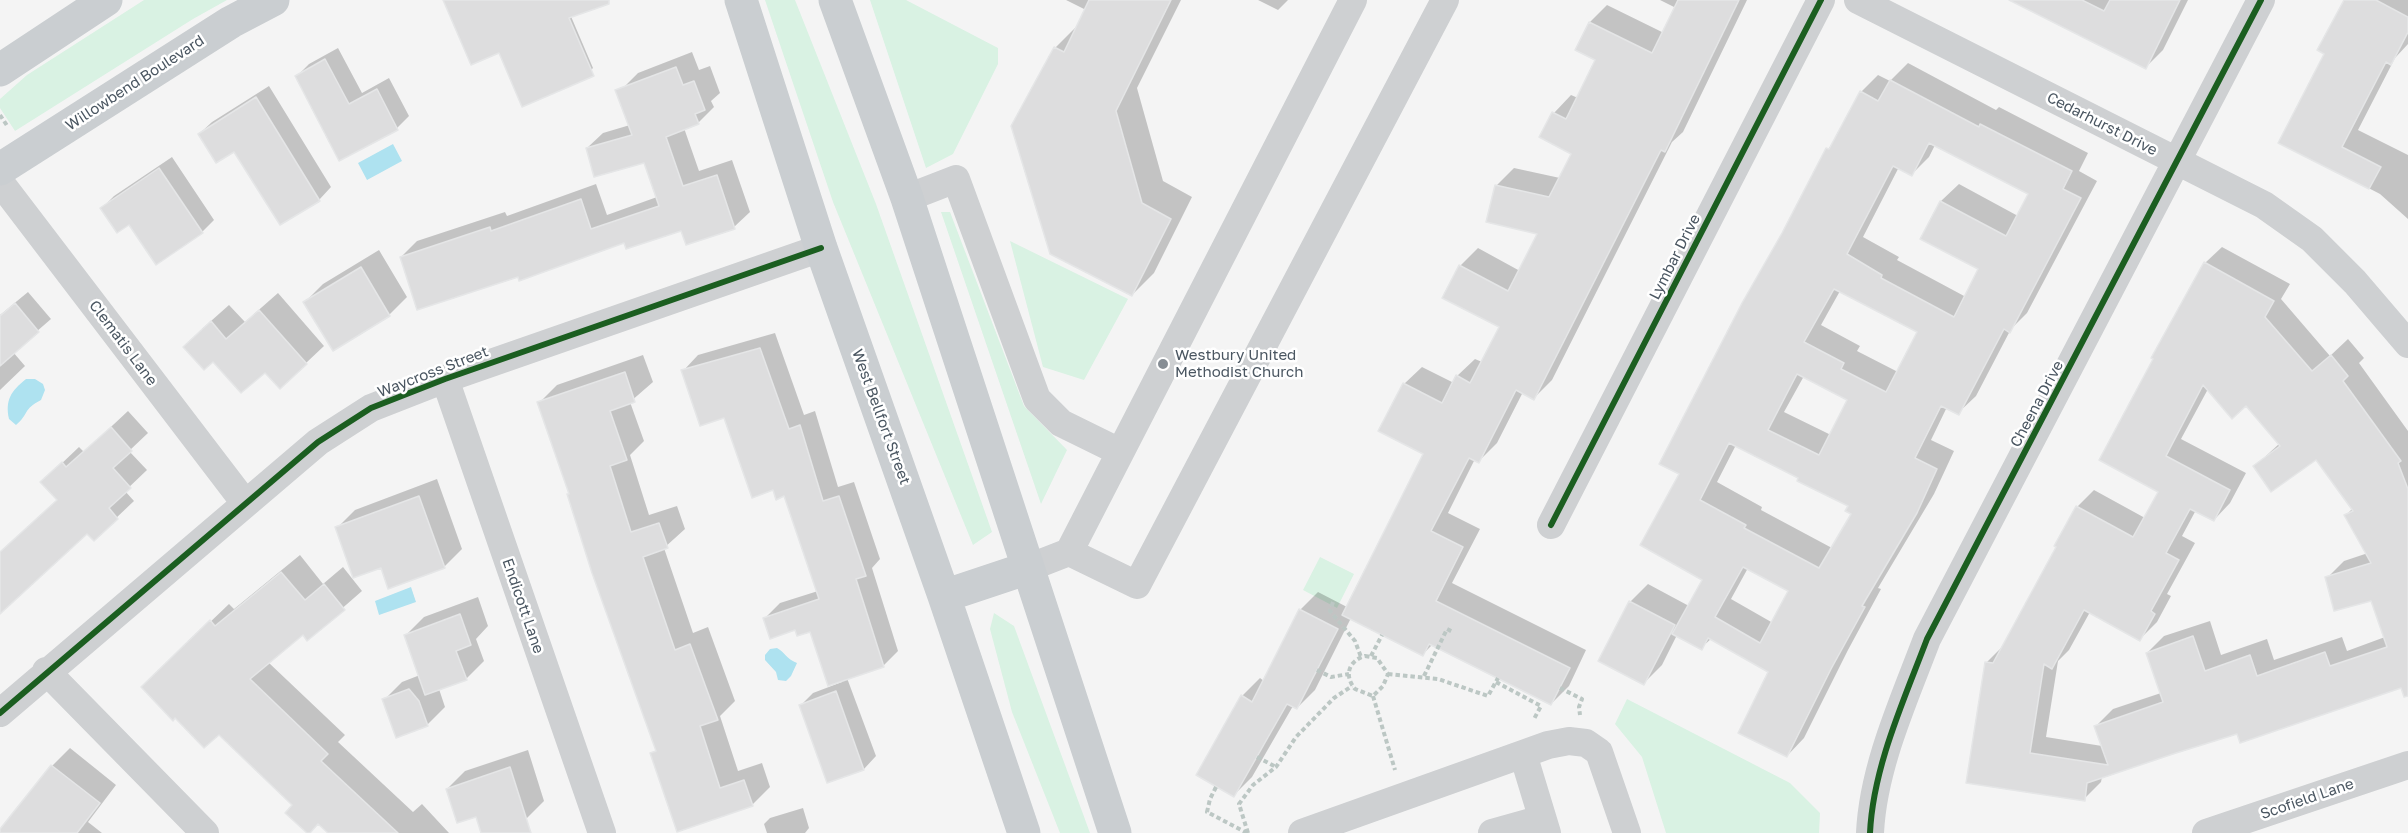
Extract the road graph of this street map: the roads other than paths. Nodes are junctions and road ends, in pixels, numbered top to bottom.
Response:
1 (106, 0) edge
2 (273, 0) edge
3 (741, 0) edge
4 (835, 0) edge
5 (1353, 0) edge
6 (1445, 0) edge
7 (1821, 0) edge
8 (1858, 0) edge
9 (2261, 0) edge
10 (0, 70) edge
11 (2178, 162) junction
12 (0, 169) edge
13 (0, 182) edge
14 (906, 198) junction
15 (821, 249) junction
16 (2408, 344) edge
17 (445, 379) junction
18 (1120, 452) junction
19 (245, 503) junction
20 (1551, 525) dead end
21 (1069, 552) junction
22 (1028, 568) junction
23 (944, 596) junction
24 (46, 671) junction
25 (0, 713) edge
26 (1518, 756) junction
27 (2408, 765) edge
28 (1544, 826) edge
29 (205, 833) edge
30 (602, 833) edge
31 (1024, 833) edge
32 (1116, 833) edge
33 (1302, 833) edge
34 (1492, 833) edge
35 (1627, 833) edge
36 (1870, 833) edge
37 (2206, 833) edge

1 - 10 main road
2 - 12 main road, Willowbend Boulevard
3 - 15 main road, West Bellfort Street
4 - 14 main road
5 - 18 street
6 - 21 street
7 - 20 street, Lymbar Drive
8 - 11 street, Cedarhurst Drive
9 - 11 street, Cheena Drive
11 - 16 street, Cedarhurst Drive
11 - 36 street, Cheena Drive
13 - 19 street, Clematis Lane
14 - 18 street
14 - 22 main road
15 - 17 street, Waycross Street
15 - 23 main road, West Bellfort Street
17 - 19 street, Waycross Street
17 - 30 street, Endicott Lane
18 - 21 street
19 - 24 street, Waycross Street
21 - 22 street
22 - 23 main road
22 - 32 main road
23 - 31 main road, West Bellfort Street
24 - 25 street, Waycross Street
24 - 29 street
26 - 28 street
26 - 33 street
26 - 35 street
27 - 37 street, Scofield Lane
28 - 34 street

